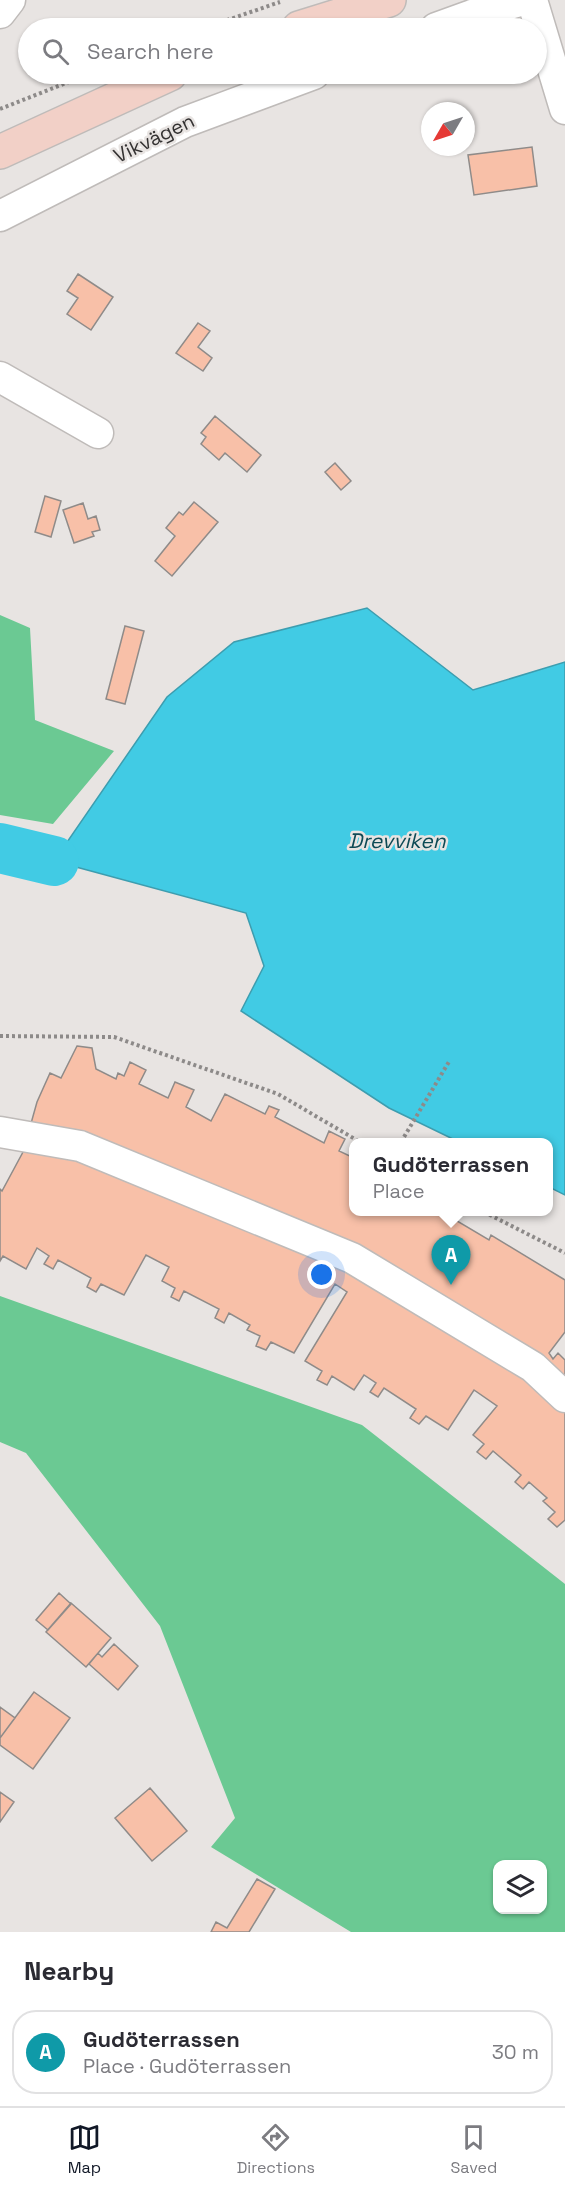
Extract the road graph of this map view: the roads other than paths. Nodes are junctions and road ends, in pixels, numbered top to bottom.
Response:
1 (10, 0) edge
2 (389, 0) edge
3 (523, 0) edge
4 (532, 0) edge
5 (0, 13) edge
6 (331, 18) edge
7 (464, 18) edge
8 (537, 18) edge
9 (547, 50) edge
10 (138, 84) edge
11 (148, 84) edge
12 (287, 84) edge
13 (565, 109) edge
14 (0, 136) edge
15 (0, 152) edge
16 (0, 216) edge
17 (0, 377) edge
18 (98, 433) dead end
19 (0, 1132) edge
20 (565, 1397) edge

1 - 5 street
2 - 6 main road
3 - 7 street
4 - 8 street
9 - 13 street
10 - 14 main road
11 - 15 main road
12 - 16 street, Vikvägen
17 - 18 street
19 - 20 street

